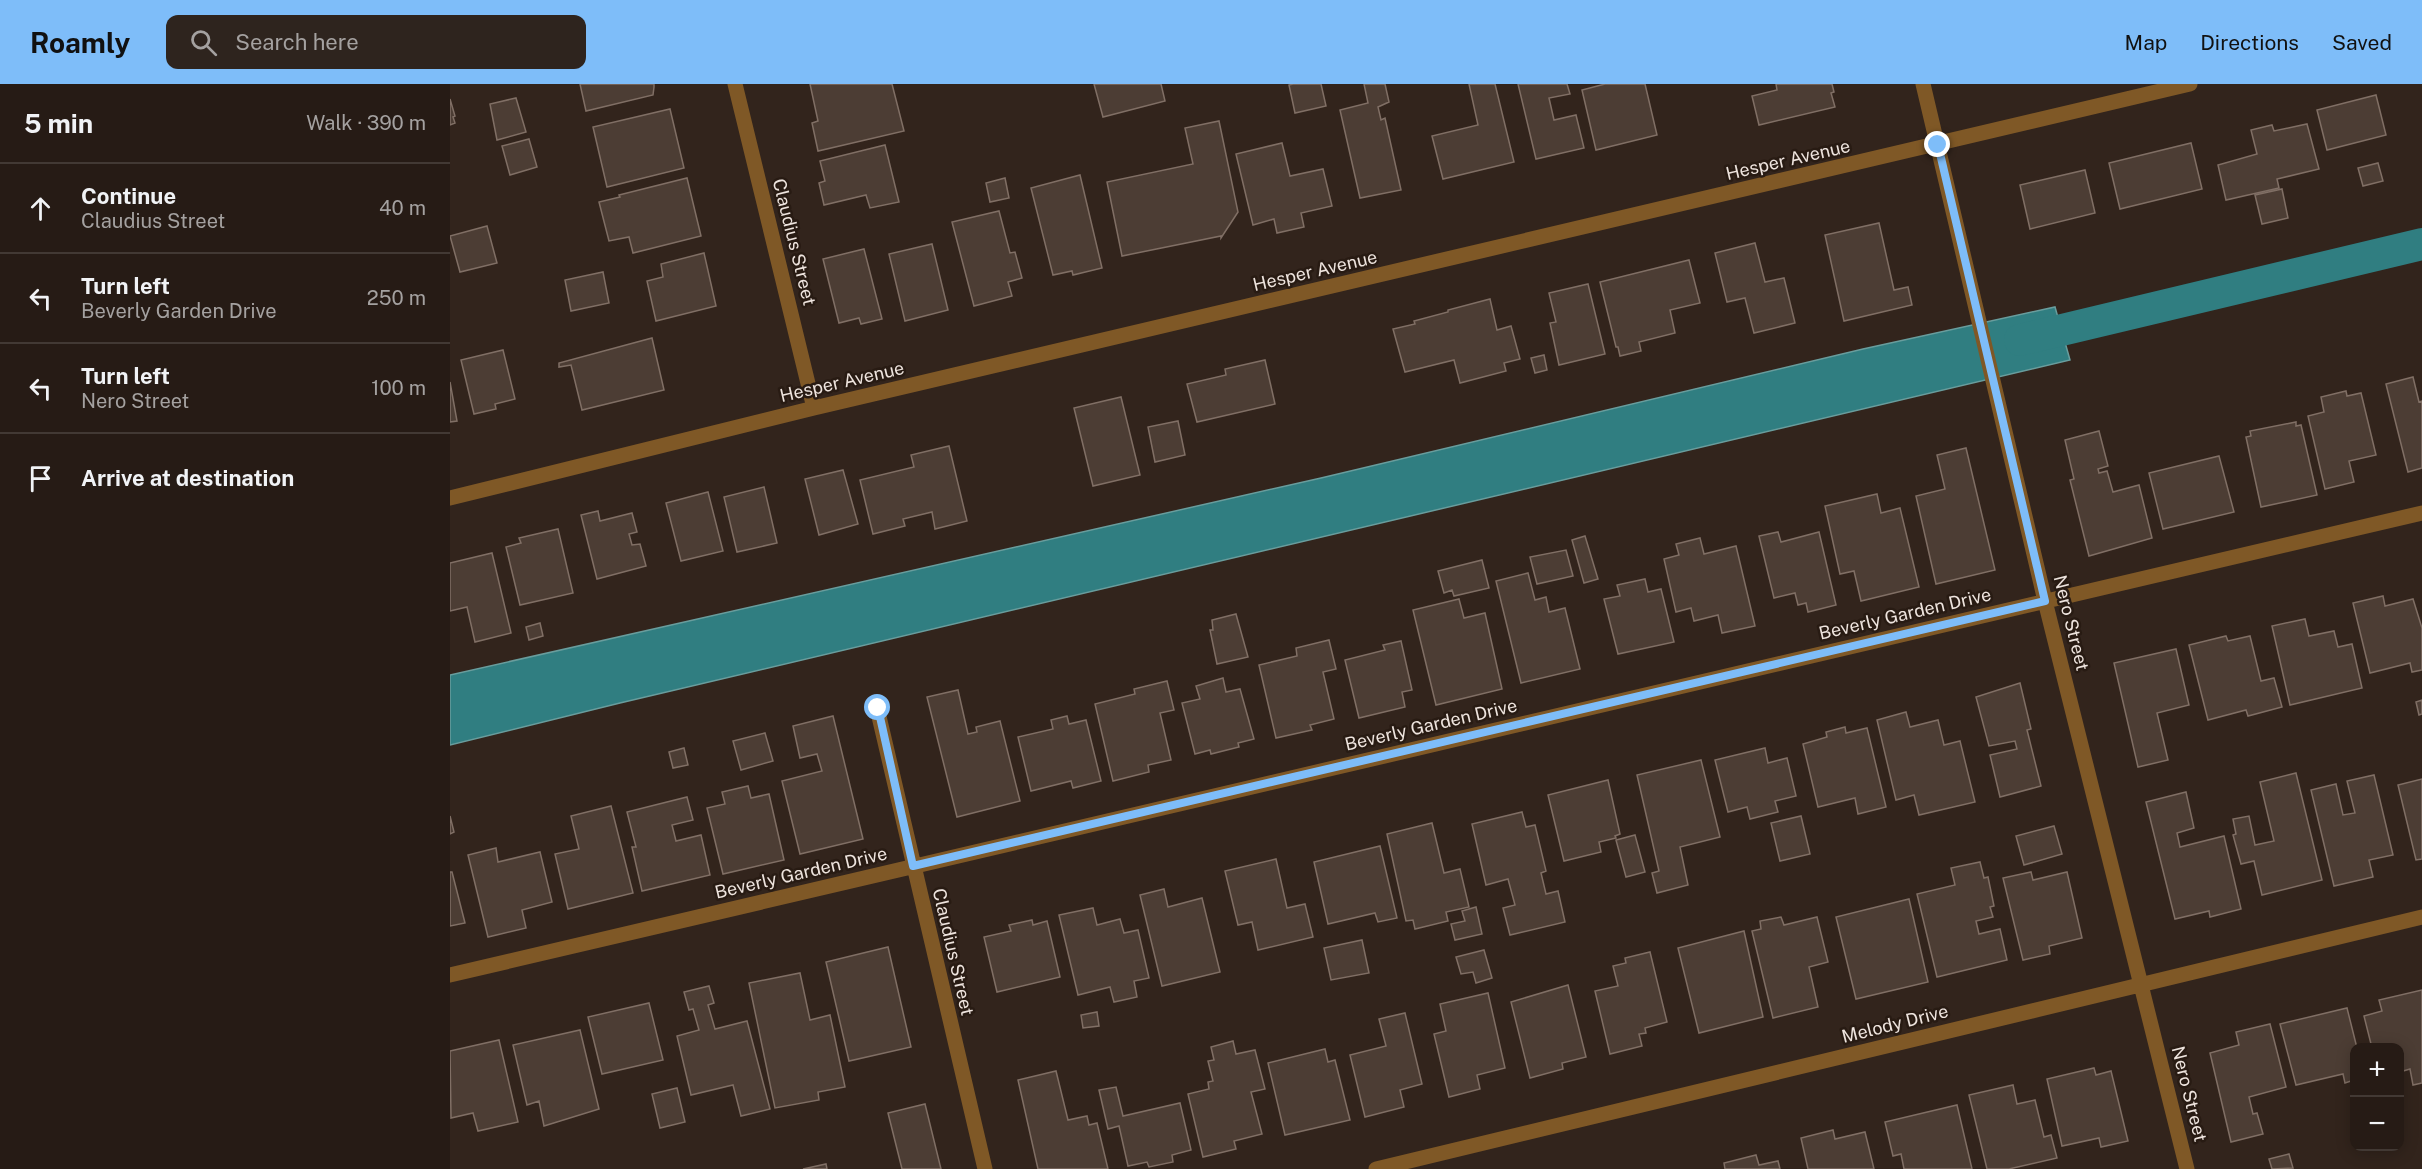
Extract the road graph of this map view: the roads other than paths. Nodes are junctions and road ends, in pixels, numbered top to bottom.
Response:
1 (735, 84) edge
2 (1923, 84) edge
3 (2190, 84) edge
4 (1938, 145) junction
5 (814, 408) junction
6 (450, 498) edge
7 (2422, 513) edge
8 (2045, 601) junction
9 (878, 708) dead end
10 (913, 866) junction
11 (2422, 917) edge
12 (450, 975) edge
13 (2142, 984) junction
14 (985, 1169) edge
15 (1376, 1169) edge
16 (2187, 1169) edge

1 - 5 street, Claudius Street
2 - 4 street, Nero Street
3 - 4 street, Hesper Avenue
4 - 5 street, Hesper Avenue
4 - 8 street, Nero Street
5 - 6 street, Hesper Avenue
7 - 8 street, Beverly Garden Drive
8 - 10 street, Beverly Garden Drive
8 - 13 street, Nero Street
9 - 10 street, Claudius Street
10 - 12 street, Beverly Garden Drive
10 - 14 street, Claudius Street
11 - 13 street, Melody Drive
13 - 15 street, Melody Drive
13 - 16 street, Nero Street

